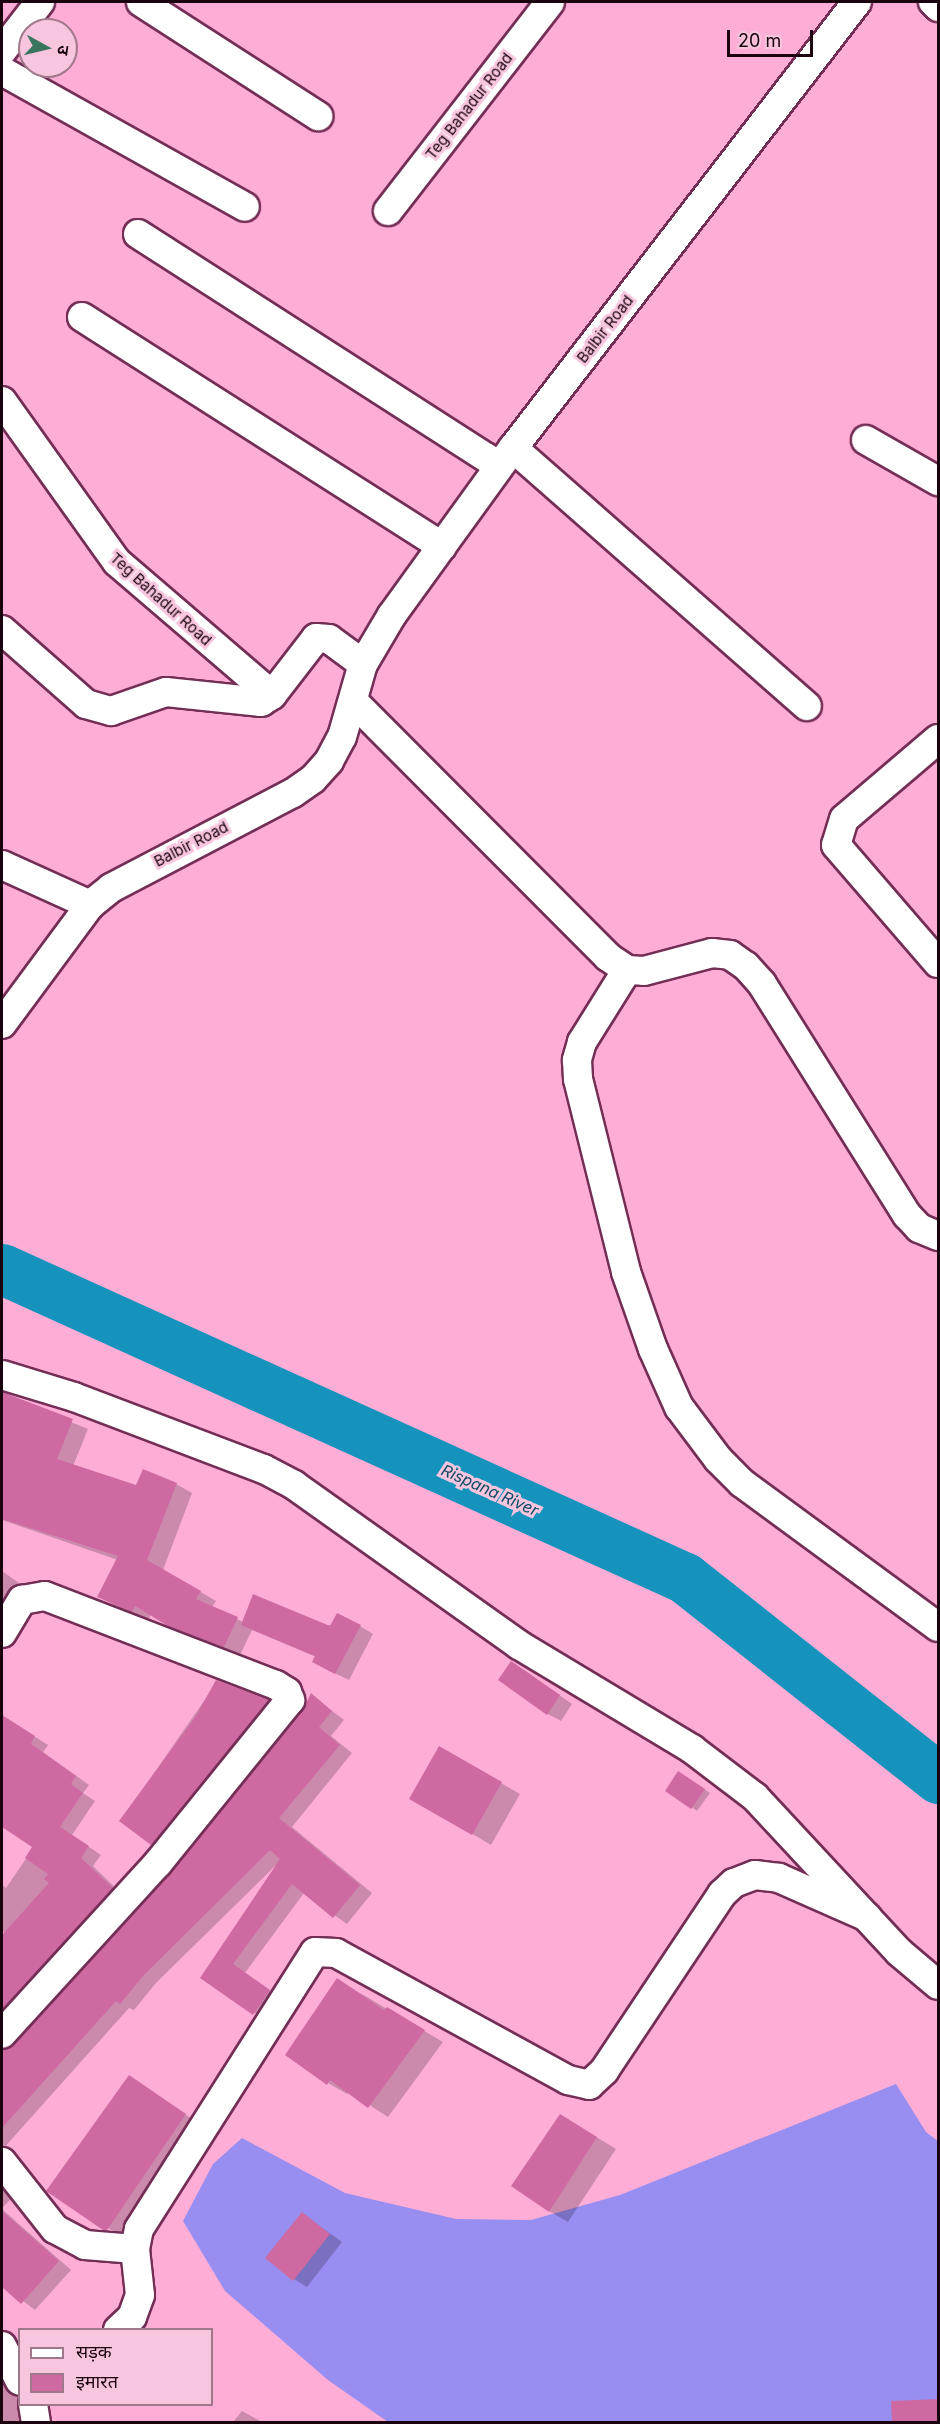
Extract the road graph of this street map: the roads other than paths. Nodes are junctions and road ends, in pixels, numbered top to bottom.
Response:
1 (40, 2) edge
2 (141, 2) edge
3 (550, 2) edge
4 (857, 2) edge
5 (933, 2) edge
6 (939, 7) edge
7 (2, 51) edge
8 (2, 71) edge
9 (318, 116) dead end
10 (244, 207) dead end
11 (388, 210) dead end
12 (138, 234) dead end
13 (82, 317) dead end
14 (2, 401) edge
15 (866, 440) dead end
16 (506, 457) junction
17 (939, 481) edge
18 (442, 546) junction
19 (2, 630) edge
20 (363, 664) junction
21 (272, 695) junction
22 (354, 702) junction
23 (807, 706) dead end
24 (939, 739) edge
25 (2, 864) edge
26 (90, 905) junction
27 (939, 963) edge
28 (627, 970) junction
29 (2, 1024) edge
30 (939, 1236) edge
31 (2, 1375) edge
32 (3, 1628) edge
33 (939, 1628) edge
34 (867, 1917) junction
35 (939, 1985) edge
36 (2, 2034) edge
37 (2, 2162) edge
38 (135, 2249) junction
39 (120, 2328) edge
40 (2, 2346) edge
41 (18, 2376) edge

1 - 7 street
2 - 9 street
3 - 11 street, Teg Bahadur Road
4 - 16 street, Balbir Road
5 - 6 street
8 - 10 street
12 - 16 street
13 - 18 street
14 - 21 street, Teg Bahadur Road
15 - 17 street
16 - 18 street, Balbir Road
16 - 23 street
18 - 20 street, Balbir Road
19 - 21 street
20 - 21 street
20 - 22 street, Balbir Road
22 - 26 street, Balbir Road
22 - 28 street
24 - 27 street
25 - 26 street
26 - 29 street, Balbir Road
28 - 30 street
28 - 33 street
31 - 34 street
32 - 36 street
34 - 35 street
34 - 38 street
37 - 38 street
38 - 39 street
40 - 41 street

